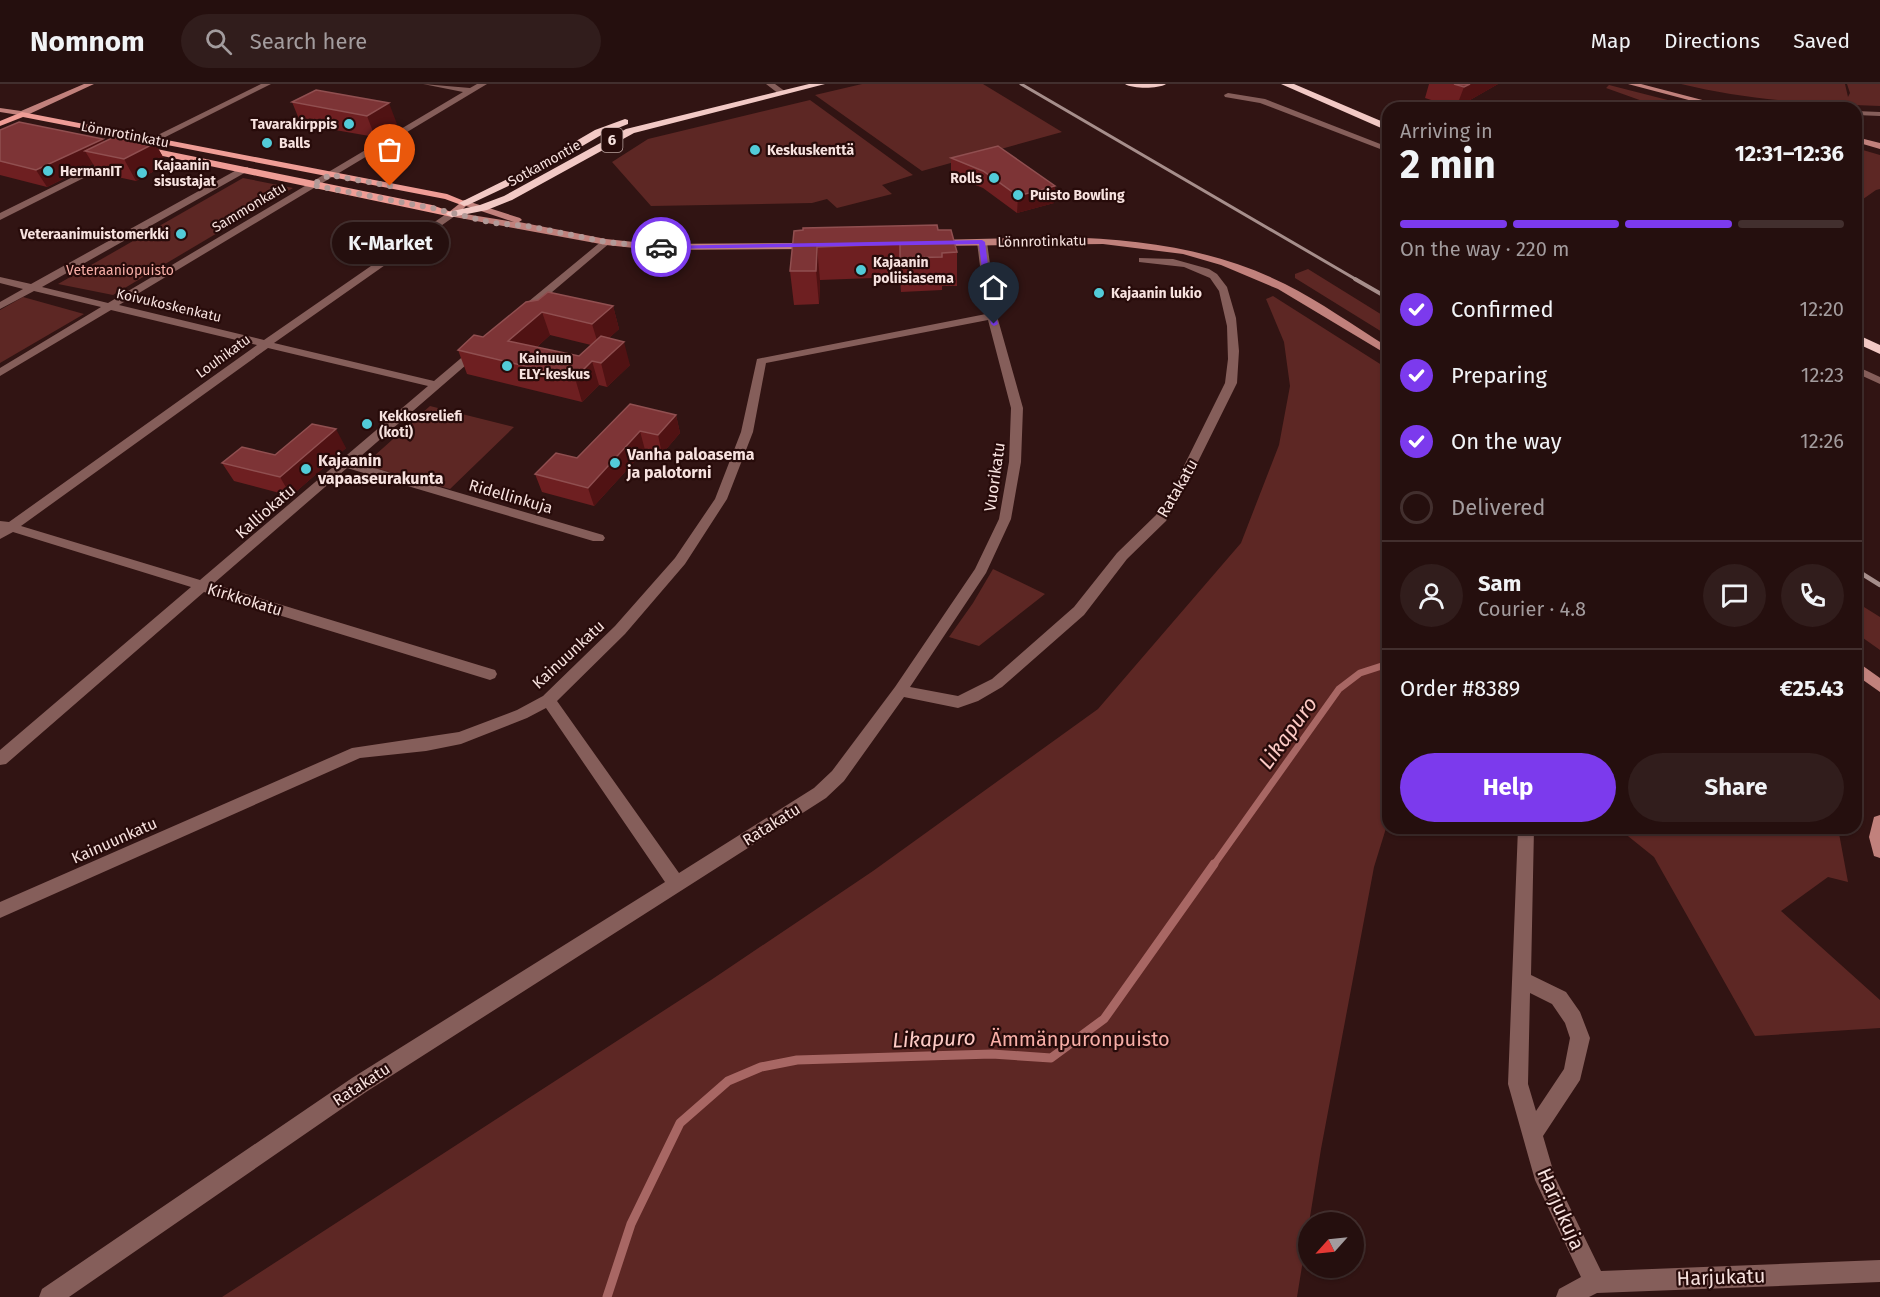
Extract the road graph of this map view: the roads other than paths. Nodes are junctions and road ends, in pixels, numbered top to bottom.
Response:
1 (90, 84) edge
2 (267, 84) edge
3 (428, 84) edge
4 (483, 84) edge
5 (820, 84) edge
6 (1130, 84) edge
7 (1161, 84) edge
8 (1272, 84) edge
9 (1286, 84) edge
10 (1632, 84) edge
11 (776, 87) edge
12 (471, 91) junction
13 (1228, 94) dead end
14 (1705, 102) edge
15 (0, 110) edge
16 (1346, 111) junction
17 (1862, 113) edge
18 (22, 114) junction
19 (1880, 114) edge
20 (0, 124) edge
21 (17, 126) edge
22 (1382, 126) edge
23 (155, 140) junction
24 (1862, 142) edge
25 (126, 146) edge
26 (1880, 146) edge
27 (137, 148) junction
28 (1382, 148) edge
29 (245, 169) junction
30 (330, 175) junction
31 (312, 185) junction
32 (464, 203) junction
33 (483, 208) junction
34 (452, 214) junction
35 (0, 217) edge
36 (528, 226) junction
37 (606, 242) junction
38 (982, 242) junction
39 (928, 243) edge
40 (825, 246) edge
41 (1142, 260) dead end
42 (0, 280) edge
43 (32, 288) junction
44 (0, 306) edge
45 (111, 307) junction
46 (992, 316) junction
47 (514, 319) edge
48 (1862, 341) edge
49 (488, 342) edge
50 (267, 343) junction
51 (1382, 348) edge
52 (1880, 350) edge
53 (1862, 372) edge
54 (0, 374) edge
55 (1880, 381) edge
56 (436, 386) junction
57 (345, 464) junction
58 (3, 529) edge
59 (598, 538) dead end
60 (203, 586) junction
61 (1862, 672) edge
62 (490, 674) dead end
63 (1880, 686) edge
64 (900, 691) junction
65 (548, 700) junction
66 (0, 759) edge
67 (1880, 822) edge
68 (1526, 834) edge
69 (1880, 851) edge
70 (677, 884) junction
71 (0, 910) edge
72 (1520, 979) junction
73 (1532, 1134) junction
74 (1880, 1271) edge
75 (1594, 1282) junction
76 (50, 1297) edge
77 (1567, 1297) edge

1 - 18 street
2 - 23 street
3 - 12 street
4 - 12 street, Sammonkatu
5 - 11 highway, Sotkamontie / 6
6 - 7 highway
8 - 16 highway
9 - 16 highway
10 - 14 street
11 - 32 highway, Sotkamontie / 6
11 - 33 highway, Sotkamontie / 6
12 - 30 street, Sammonkatu
13 - 28 street
15 - 18 street, Lönnrotinkatu
16 - 22 highway
17 - 19 street
18 - 20 main road
18 - 23 main road, Lönnrotinkatu
20 - 21 main road
23 - 27 street
23 - 30 main road, Lönnrotinkatu
24 - 26 street
25 - 27 main road, Lönnrotinkatu
27 - 29 main road, Lönnrotinkatu
27 - 35 street
29 - 31 main road, Lönnrotinkatu
29 - 43 street
30 - 31 street, Sammonkatu
30 - 32 main road, Lönnrotinkatu
31 - 34 main road, Lönnrotinkatu
31 - 45 street, Sammonkatu
32 - 33 street, Lönnrotinkatu
32 - 34 street, Louhikatu
33 - 34 highway, Sotkamontie / 6
33 - 36 street, Lönnrotinkatu
34 - 36 street, Lönnrotinkatu
34 - 50 street, Louhikatu
36 - 37 street, Lönnrotinkatu
37 - 40 street, Lönnrotinkatu
37 - 47 street
38 - 39 street, Lönnrotinkatu
38 - 46 street, Vuorikatu
38 - 51 street, Lönnrotinkatu
41 - 64 street, Ratakatu
42 - 43 street, Koivukoskenkatu
43 - 44 street
43 - 45 street, Koivukoskenkatu
45 - 50 street, Koivukoskenkatu
45 - 54 street, Sammonkatu
46 - 64 street, Vuorikatu
46 - 65 street, Kainuunkatu
48 - 52 highway
49 - 56 street, Kalliokatu
50 - 56 street, Koivukoskenkatu
50 - 58 street, Louhikatu
53 - 55 street
56 - 57 street, Kalliokatu
57 - 59 street, Ridellinkuja
57 - 60 street, Kalliokatu
58 - 60 street, Kirkkokatu
60 - 62 street, Kirkkokatu
60 - 66 street, Kalliokatu
61 - 63 street
64 - 70 street, Ratakatu
65 - 70 street
65 - 71 street, Kainuunkatu
67 - 69 street
68 - 72 street, Harjukuja
70 - 76 street, Ratakatu
72 - 73 street, Harjukuja
72 - 73 street
73 - 75 street, Harjukuja
74 - 75 street, Harjukatu
75 - 77 street, Harjukatu

